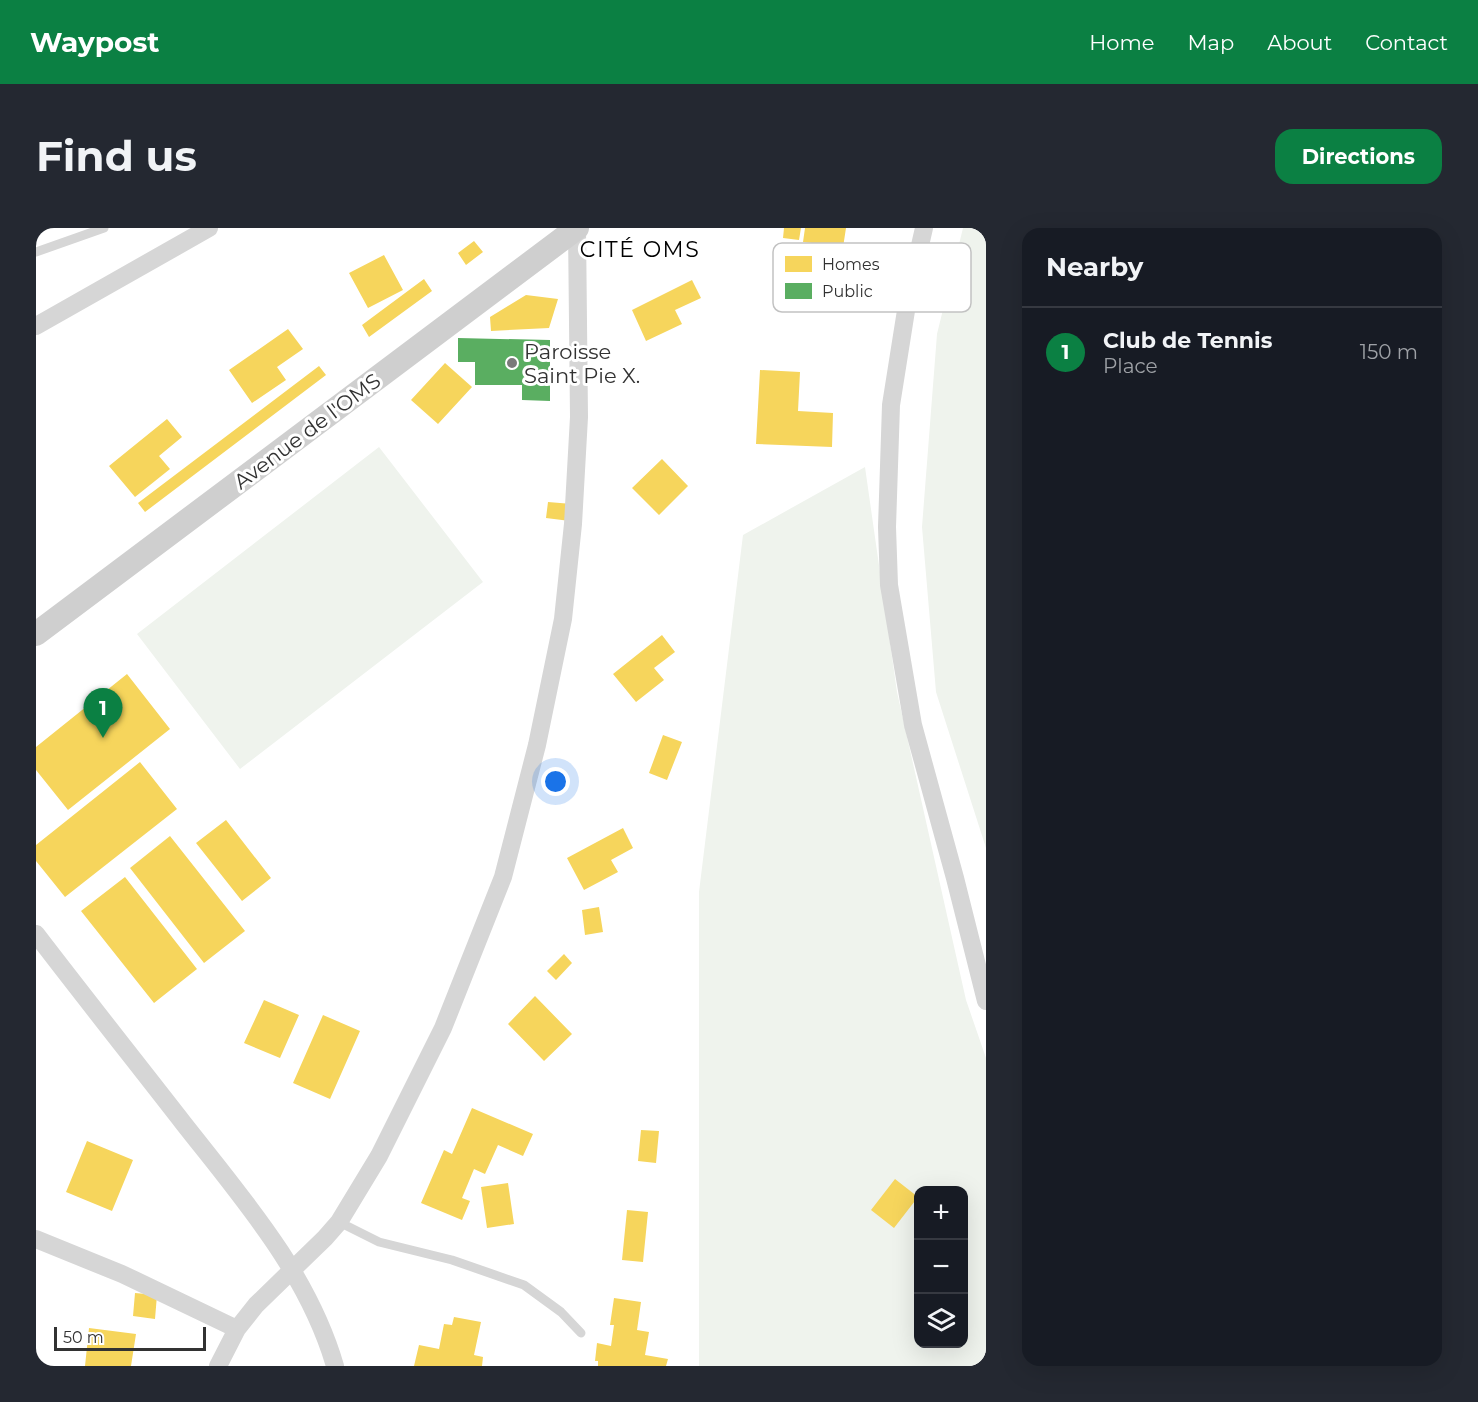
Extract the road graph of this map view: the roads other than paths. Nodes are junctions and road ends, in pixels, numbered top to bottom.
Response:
1 (104, 228) edge
2 (209, 228) edge
3 (577, 228) edge
4 (924, 228) edge
5 (74, 233) edge
6 (921, 243) edge
7 (36, 252) edge
8 (906, 312) edge
9 (36, 326) edge
10 (36, 634) edge
11 (36, 934) edge
12 (986, 1001) edge
13 (339, 1222) junction
14 (36, 1239) edge
15 (291, 1270) junction
16 (237, 1329) junction
17 (581, 1333) dead end
18 (218, 1366) edge
19 (335, 1366) edge

1 - 5 lane
2 - 9 street
3 - 10 street, Avenue de l'OMS
3 - 13 street
4 - 6 street
5 - 7 lane
8 - 12 street
11 - 15 street
13 - 15 street
13 - 17 lane
14 - 16 street
15 - 16 street
15 - 19 street
16 - 18 street

